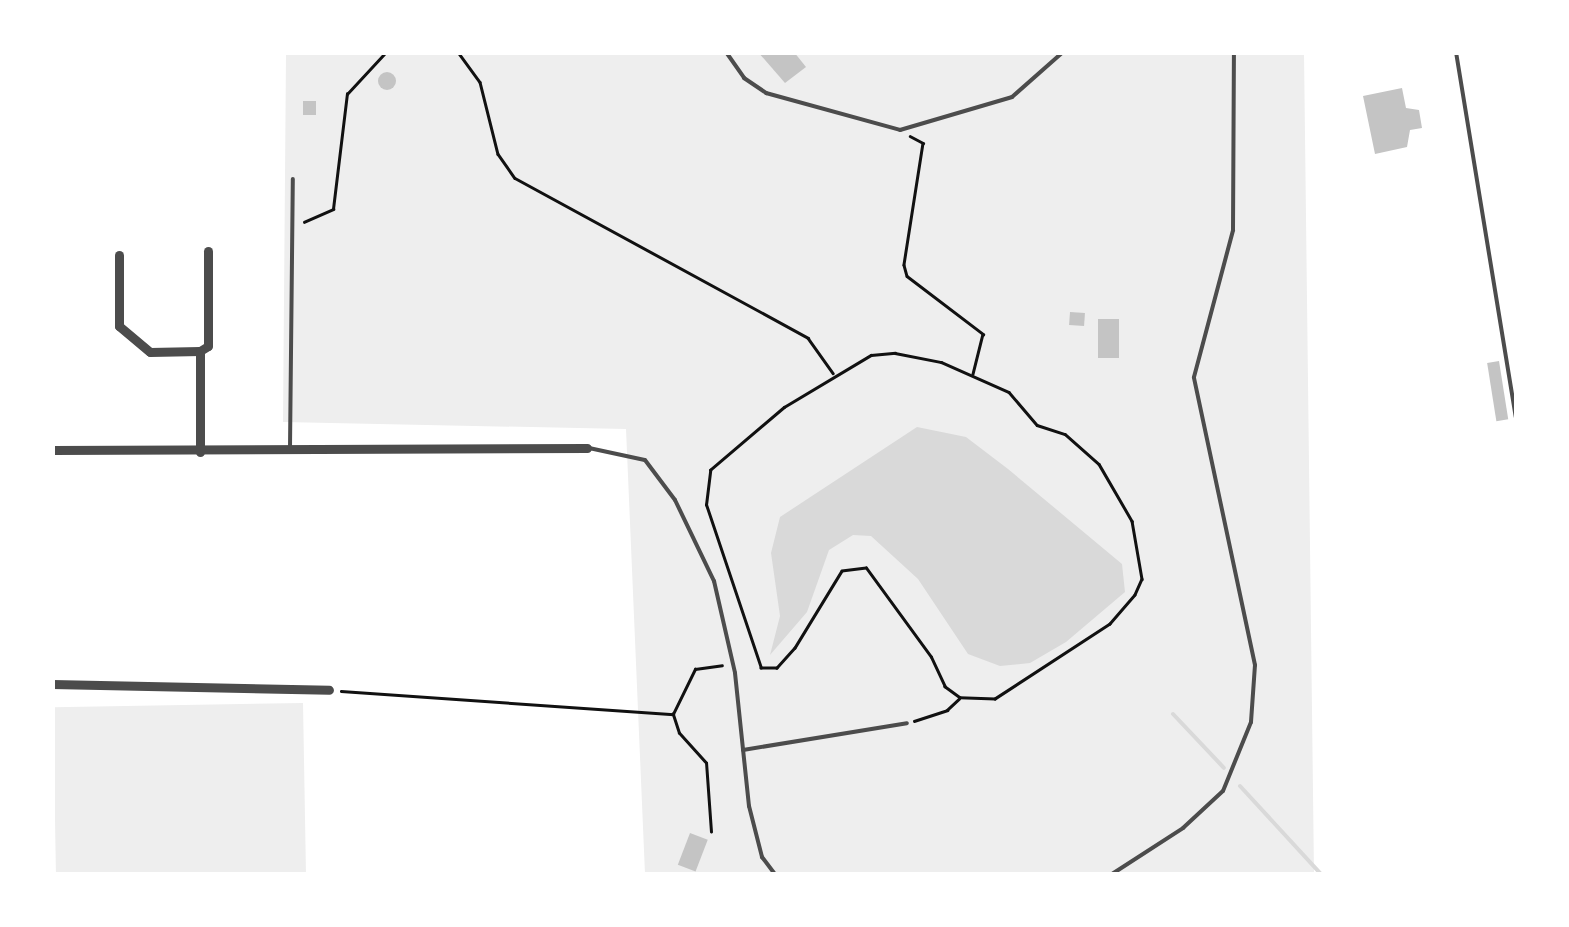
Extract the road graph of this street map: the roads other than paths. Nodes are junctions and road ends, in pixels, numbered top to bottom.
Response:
1 (726, 52) edge
2 (1063, 52) edge
3 (1234, 52) edge
4 (1456, 52) edge
5 (294, 179) dead end
6 (208, 251) dead end
7 (120, 254) dead end
8 (200, 351) junction
9 (1516, 418) edge
10 (587, 448) joint
11 (52, 450) edge
12 (200, 452) junction
13 (290, 453) junction
14 (52, 684) edge
15 (329, 690) road end
16 (907, 723) road end
17 (743, 750) junction
18 (774, 874) edge
19 (1112, 874) edge

1 - 2 lane
3 - 19 lane
4 - 9 lane
5 - 13 lane
6 - 8 street
7 - 8 street
8 - 12 street
10 - 13 street
10 - 17 lane
11 - 12 street
12 - 13 street
14 - 15 street
16 - 17 lane
17 - 18 lane

